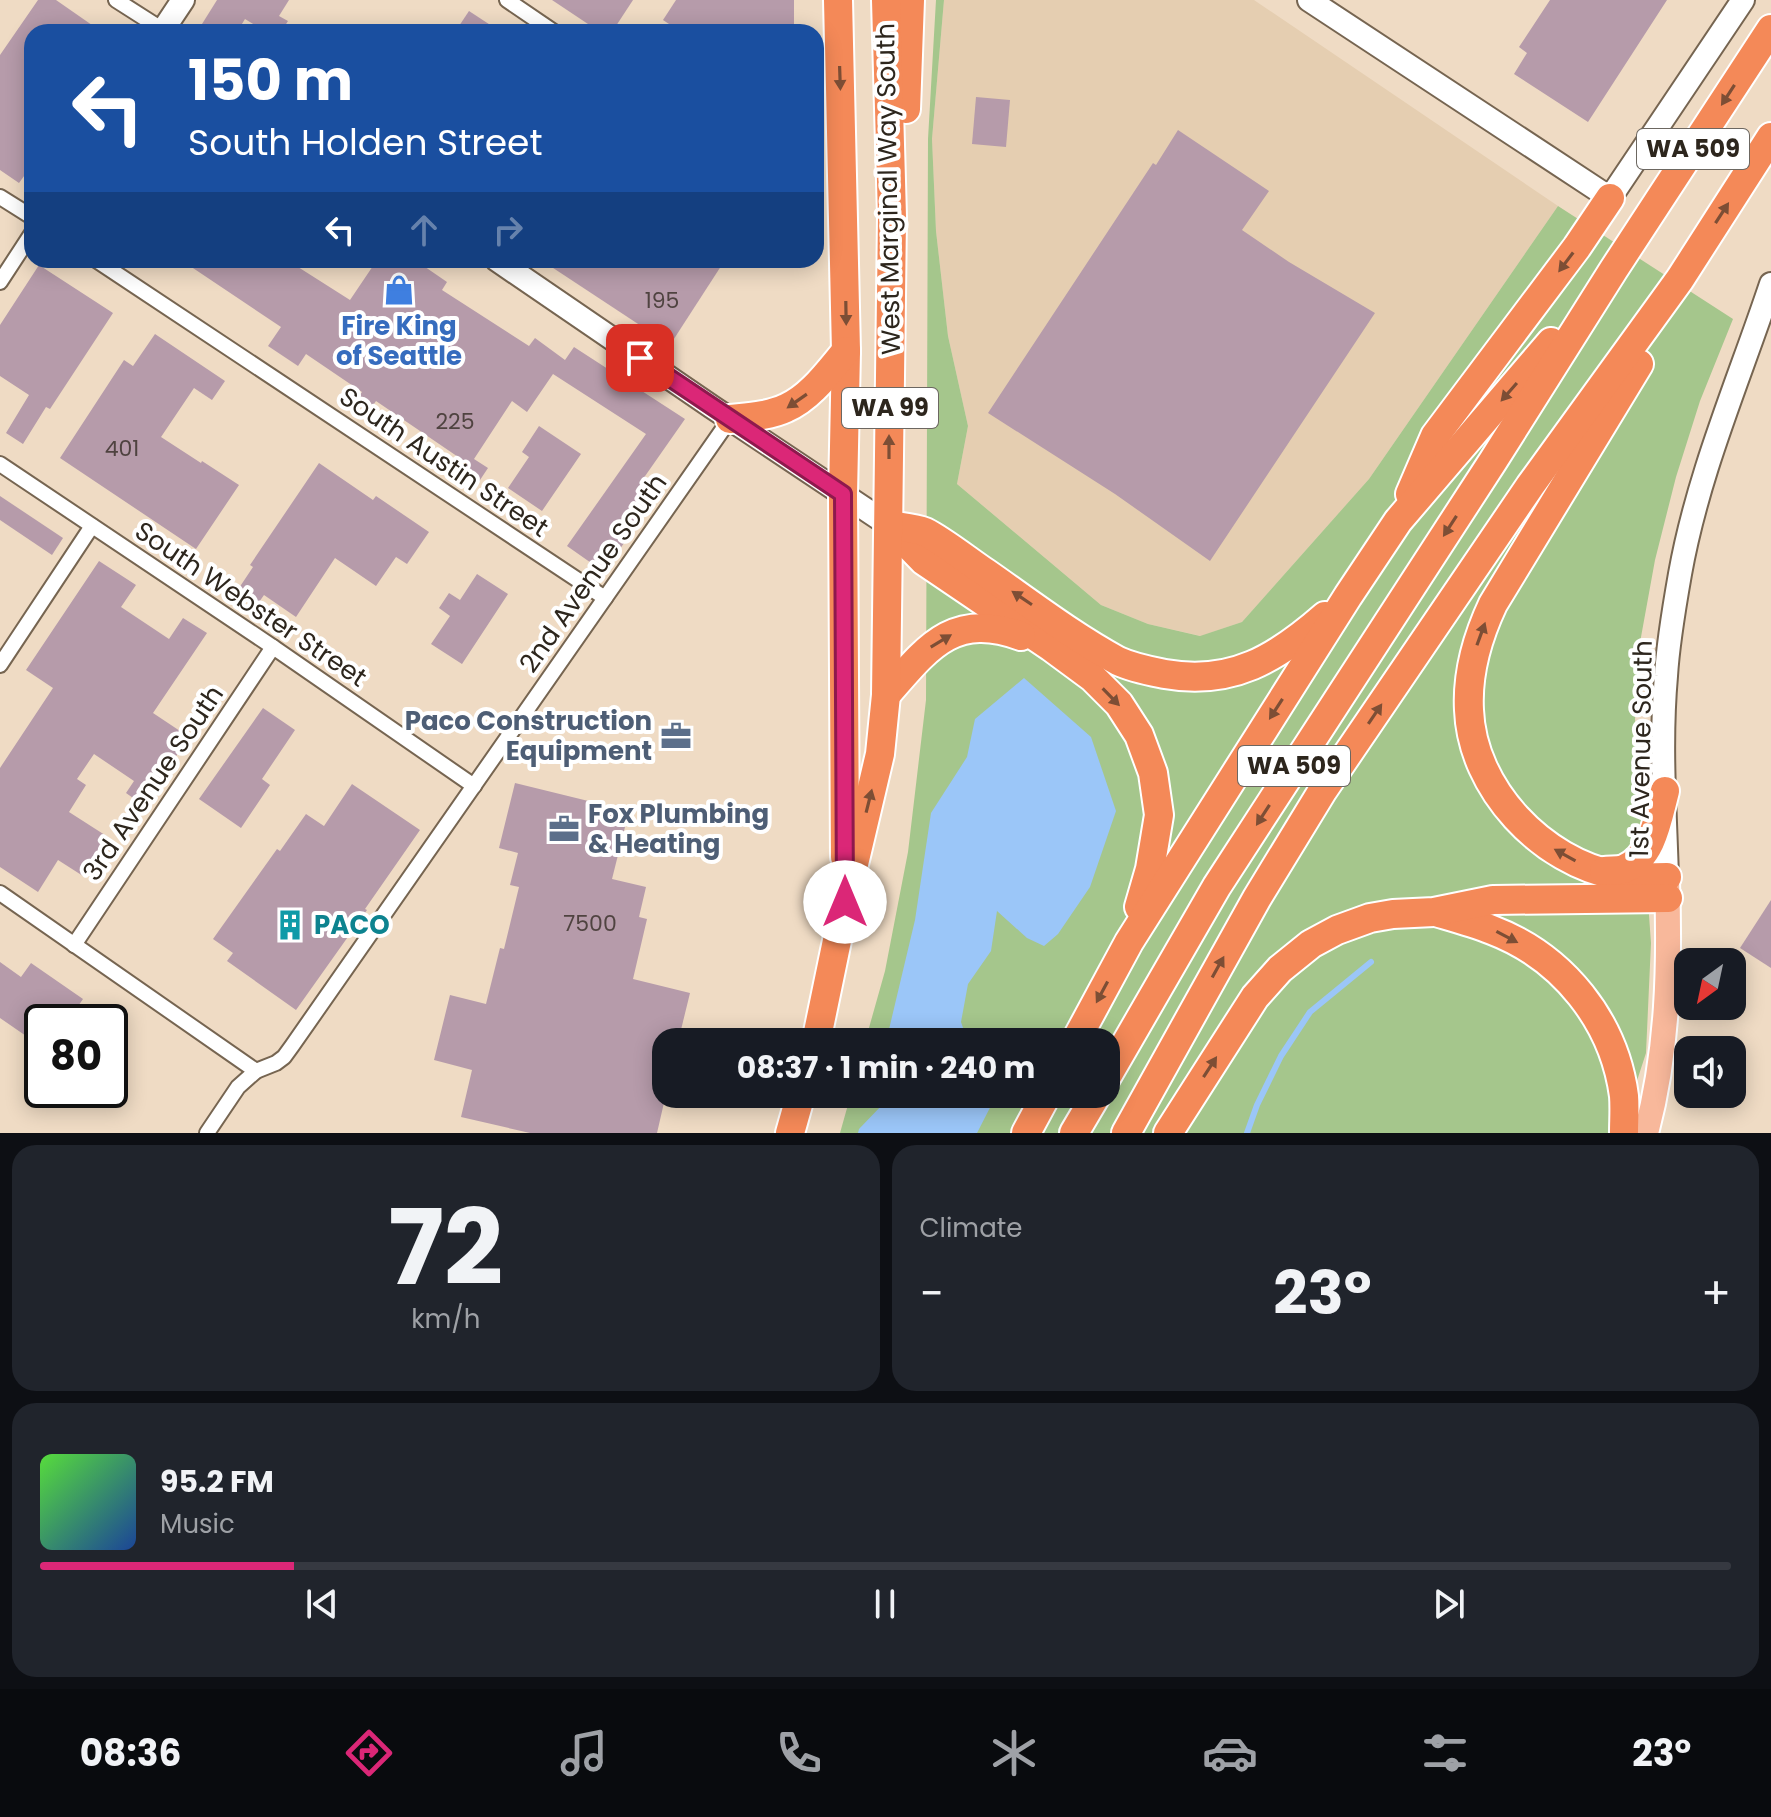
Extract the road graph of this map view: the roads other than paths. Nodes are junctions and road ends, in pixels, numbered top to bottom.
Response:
1 (116, 0) edge
2 (183, 0) edge
3 (507, 0) edge
4 (838, 0) edge
5 (886, 0) edge
6 (910, 0) edge
7 (1309, 0) edge
8 (1743, 0) edge
9 (152, 24) edge
10 (168, 24) edge
11 (542, 24) edge
12 (1771, 29) edge
13 (1771, 137) edge
14 (0, 197) edge
15 (1610, 198) junction
16 (24, 212) edge
17 (892, 217) junction
18 (24, 245) edge
19 (108, 268) edge
20 (509, 268) edge
21 (1614, 269) junction
22 (1680, 279) junction
23 (0, 282) edge
24 (1769, 299) edge
25 (846, 351) junction
26 (730, 419) junction
27 (0, 464) edge
28 (843, 494) junction
29 (1398, 521) junction
30 (889, 525) junction
31 (92, 526) junction
32 (1348, 596) junction
33 (605, 598) junction
34 (273, 647) junction
35 (1051, 647) junction
36 (0, 665) edge
37 (886, 695) junction
38 (474, 786) junction
39 (1665, 791) junction
40 (1601, 871) junction
41 (1668, 887) junction
42 (0, 893) edge
43 (845, 902) junction
44 (1434, 912) junction
45 (1129, 942) junction
46 (74, 945) junction
47 (819, 1028) edge
48 (1083, 1028) edge
49 (1120, 1054) edge
50 (256, 1071) junction
51 (797, 1108) edge
52 (1039, 1108) edge
53 (1089, 1108) edge
54 (207, 1133) edge
55 (790, 1133) edge
56 (1026, 1133) edge
57 (1074, 1133) edge
58 (1126, 1133) edge
59 (1168, 1133) edge
60 (1624, 1133) edge
61 (1646, 1133) edge

1 - 9 street
2 - 10 street
3 - 11 street
4 -> 25 highway, West Marginal Way South / WA 99
5 - 17 highway, West Marginal Way South / WA 99
6 - 17 highway
7 - 15 street
8 - 15 street
12 -> 21 highway, WA 509
22 -> 13 highway, WA 509
14 - 16 street
15 -> 29 highway
30 -> 17 highway, West Marginal Way South / WA 99
18 - 23 street
19 - 33 street, South Austin Street
20 - 26 street
21 -> 29 highway
21 -> 49 highway, WA 509
40 -> 22 highway
58 -> 22 highway, WA 509
24 - 39 street, 1st Avenue South
25 -> 26 highway
25 - 28 highway, West Marginal Way South / WA 99
26 - 28 street
26 - 33 street, 2nd Avenue South
27 - 31 street, South Webster Street
28 - 30 street
28 - 43 highway, West Marginal Way South
29 - 32 highway
32 -> 30 highway
30 - 35 highway
30 - 37 highway, West Marginal Way South / WA 99
31 - 34 street, South Webster Street
31 - 36 street
32 -> 45 highway
33 - 38 street, 2nd Avenue South
34 - 38 street, South Webster Street
34 - 46 street, 3rd Avenue South
37 -> 35 highway
35 -> 45 highway
43 -> 37 highway, West Marginal Way South / WA 99
38 - 50 street, 2nd Avenue South
39 - 40 highway
39 - 41 street, 1st Avenue South
40 - 41 highway
41 - 44 highway
41 - 61 main road, 1st Avenue South
42 - 46 street
43 - 47 highway, West Marginal Way South / WA 99
59 -> 44 highway
44 -> 60 highway
45 -> 48 highway
46 - 50 street
50 - 54 street, 2nd Avenue South
51 - 55 highway
52 - 56 highway
53 - 57 highway

